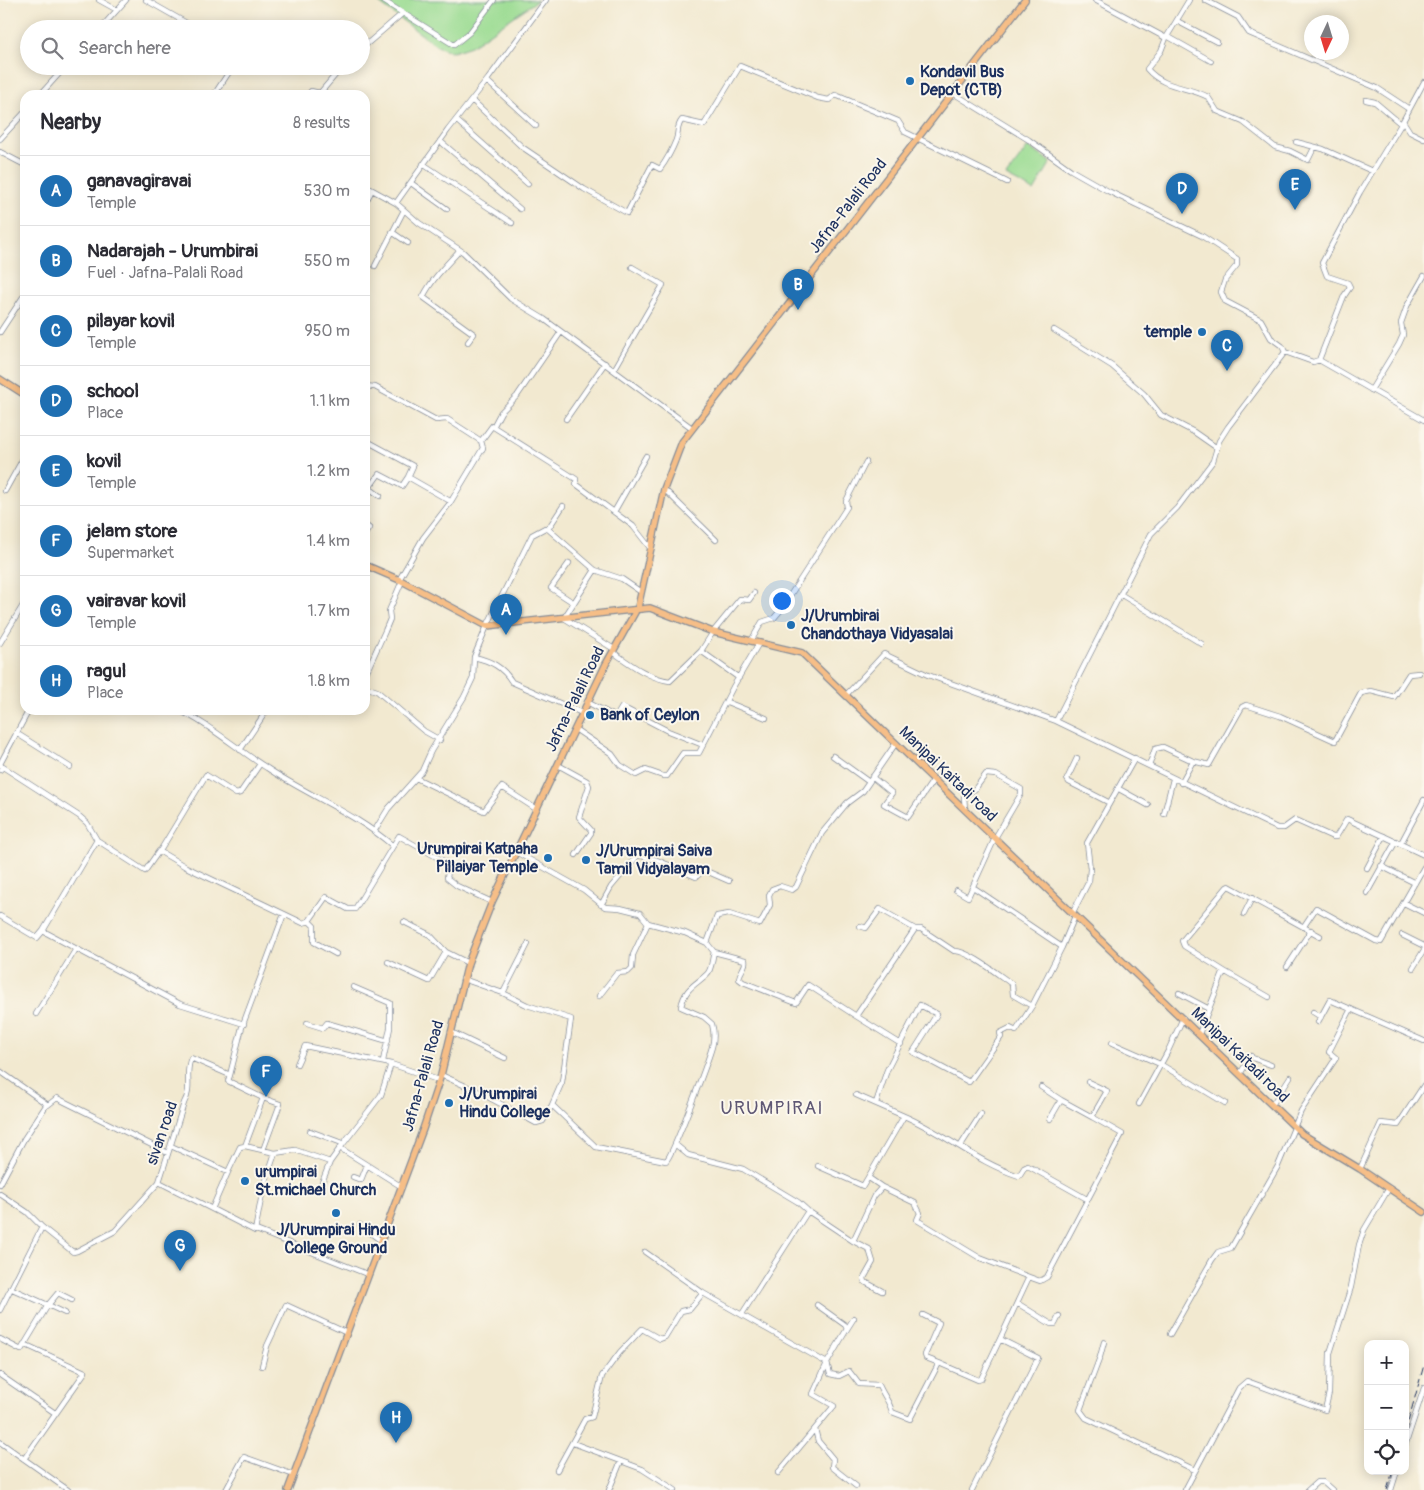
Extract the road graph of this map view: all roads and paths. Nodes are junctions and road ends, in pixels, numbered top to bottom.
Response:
1 (99, 0) edge
2 (126, 0) edge
3 (146, 0) edge
4 (382, 0) edge
5 (494, 0) edge
6 (546, 0) edge
7 (1025, 0) edge
8 (1096, 0) edge
9 (1189, 0) edge
10 (1205, 0) edge
11 (117, 10) junction
12 (403, 13) junction
13 (108, 20) edge
14 (182, 20) edge
15 (1177, 21) junction
16 (1167, 37) junction
17 (370, 41) edge
18 (1217, 42) dead end
19 (1211, 61) dead end
20 (58, 75) edge
21 (227, 75) edge
22 (335, 75) edge
23 (487, 81) junction
24 (1424, 82) edge
25 (45, 90) edge
26 (217, 90) edge
27 (323, 90) edge
28 (953, 93) junction
29 (472, 100) junction
30 (1366, 100) dead end
31 (1410, 110) junction
32 (20, 117) edge
33 (456, 120) junction
34 (1402, 122) junction
35 (536, 126) dead end
36 (0, 139) edge
37 (919, 139) junction
38 (1424, 139) edge
39 (440, 140) junction
40 (1296, 142) dead end
41 (1314, 148) junction
42 (0, 152) edge
43 (20, 163) edge
44 (424, 164) junction
45 (1372, 171) junction
46 (1007, 182) dead end
47 (411, 183) junction
48 (528, 184) dead end
49 (372, 190) joint
50 (370, 193) edge
51 (396, 203) junction
52 (447, 208) dead end
53 (520, 209) dead end
54 (404, 210) junction
55 (512, 223) dead end
56 (392, 232) junction
57 (408, 243) dead end
58 (460, 250) junction
59 (375, 266) dead end
60 (632, 266) dead end
61 (1424, 276) edge
62 (20, 302) edge
63 (1054, 330) dead end
64 (0, 332) edge
65 (561, 332) junction
66 (468, 342) dead end
67 (1285, 352) junction
68 (1319, 360) junction
69 (605, 363) junction
70 (614, 370) junction
71 (0, 379) edge
72 (370, 386) edge
73 (1371, 390) junction
74 (20, 392) edge
75 (566, 418) dead end
76 (1424, 420) edge
77 (493, 427) junction
78 (692, 428) junction
79 (481, 442) junction
80 (370, 443) edge
81 (1217, 448) junction
82 (646, 456) dead end
83 (866, 462) dead end
84 (20, 464) edge
85 (408, 477) junction
86 (370, 487) edge
87 (370, 489) edge
88 (664, 489) junction
89 (5, 491) dead end
90 (380, 496) dead end
91 (450, 501) junction
92 (563, 506) dead end
93 (614, 512) junction
94 (545, 528) dead end
95 (716, 540) dead end
96 (651, 549) junction
97 (569, 563) dead end
98 (370, 567) edge
99 (595, 570) junction
100 (400, 581) junction
101 (641, 592) junction
102 (754, 593) dead end
103 (1120, 594) junction
104 (574, 602) junction
105 (638, 608) junction
106 (20, 610) edge
107 (564, 618) junction
108 (487, 626) junction
109 (713, 632) junction
110 (751, 641) junction
111 (0, 643) edge
112 (759, 643) junction
113 (1202, 644) dead end
114 (613, 651) junction
115 (701, 651) junction
116 (474, 657) junction
117 (370, 664) edge
118 (1419, 673) dead end
119 (739, 678) junction
120 (370, 688) edge
121 (846, 695) junction
122 (587, 702) junction
123 (727, 702) junction
124 (582, 713) junction
125 (26, 715) edge
126 (186, 715) edge
127 (264, 715) edge
128 (766, 718) dead end
129 (1056, 721) junction
130 (575, 729) junction
131 (16, 733) junction
132 (440, 740) junction
133 (896, 743) junction
134 (703, 745) junction
135 (240, 750) junction
136 (833, 756) dead end
137 (1077, 758) dead end
138 (1135, 758) junction
139 (1193, 761) junction
140 (260, 764) junction
141 (558, 764) junction
142 (1149, 766) junction
143 (70, 767) dead end
144 (1, 768) edge
145 (872, 777) junction
146 (416, 778) junction
147 (934, 779) junction
148 (1173, 779) junction
149 (869, 782) junction
150 (1181, 782) junction
151 (1119, 789) junction
152 (1108, 802) junction
153 (1424, 802) edge
154 (1148, 805) dead end
155 (536, 809) junction
156 (965, 810) junction
157 (1164, 814) dead end
158 (375, 830) junction
159 (1384, 836) junction
160 (995, 838) junction
161 (98, 840) junction
162 (1396, 840) junction
163 (1402, 843) junction
164 (393, 846) junction
165 (160, 851) junction
166 (516, 852) junction
167 (576, 855) dead end
168 (1424, 855) edge
169 (1382, 866) junction
170 (1424, 867) edge
171 (1367, 868) dead end
172 (729, 881) dead end
173 (1415, 883) junction
174 (973, 887) junction
175 (956, 890) dead end
176 (1367, 893) dead end
177 (1252, 898) junction
178 (492, 902) junction
179 (1404, 903) junction
180 (601, 905) junction
181 (1424, 913) edge
182 (284, 914) junction
183 (1244, 914) dead end
184 (1073, 915) junction
185 (0, 916) edge
186 (309, 921) junction
187 (404, 922) dead end
188 (648, 923) junction
189 (860, 926) dead end
190 (1304, 926) junction
191 (915, 929) junction
192 (1311, 930) junction
193 (43, 931) junction
194 (1320, 936) dead end
195 (1402, 936) dead end
196 (708, 943) junction
197 (528, 944) dead end
198 (1062, 947) junction
199 (1424, 948) edge
200 (76, 949) junction
201 (446, 952) junction
202 (714, 952) junction
203 (336, 954) dead end
204 (388, 962) dead end
205 (468, 963) junction
206 (1287, 967) dead end
207 (1413, 968) dead end
208 (1224, 971) junction
209 (463, 980) junction
210 (353, 988) dead end
211 (503, 993) junction
212 (1179, 993) dead end
213 (599, 996) dead end
214 (1269, 997) dead end
215 (1032, 1006) junction
216 (1209, 1009) junction
217 (1352, 1009) junction
218 (1313, 1012) dead end
219 (36, 1014) dead end
220 (856, 1016) junction
221 (1321, 1017) junction
222 (1183, 1018) junction
223 (1318, 1022) dead end
224 (307, 1023) dead end
225 (244, 1024) junction
226 (451, 1032) junction
227 (1199, 1034) junction
228 (388, 1041) junction
229 (1424, 1041) edge
230 (298, 1043) dead end
231 (1112, 1043) dead end
232 (901, 1044) junction
233 (305, 1046) junction
234 (505, 1058) dead end
235 (383, 1061) junction
236 (298, 1064) dead end
237 (390, 1064) junction
238 (1160, 1064) junction
239 (1271, 1065) dead end
240 (0, 1071) edge
241 (1240, 1074) junction
242 (230, 1075) junction
243 (440, 1077) junction
244 (1290, 1077) dead end
245 (1088, 1082) dead end
246 (1041, 1087) dead end
247 (1423, 1087) edge
248 (856, 1095) dead end
249 (263, 1098) junction
250 (1061, 1100) junction
251 (876, 1103) junction
252 (1225, 1103) dead end
253 (47, 1104) junction
254 (1139, 1104) dead end
255 (552, 1105) junction
256 (1272, 1105) junction
257 (981, 1114) dead end
258 (904, 1116) junction
259 (1092, 1118) junction
260 (1050, 1119) dead end
261 (1295, 1127) junction
262 (310, 1131) dead end
263 (676, 1145) junction
264 (961, 1145) junction
265 (172, 1146) junction
266 (245, 1146) junction
267 (341, 1146) junction
268 (263, 1150) junction
269 (168, 1153) junction
270 (275, 1153) junction
271 (330, 1162) junction
272 (367, 1165) junction
273 (818, 1166) dead end
274 (1360, 1169) junction
275 (228, 1172) junction
276 (353, 1176) dead end
277 (869, 1178) junction
278 (361, 1180) junction
279 (159, 1182) junction
280 (0, 1184) edge
281 (367, 1184) dead end
282 (321, 1185) dead end
283 (402, 1187) junction
284 (882, 1187) junction
285 (1389, 1188) junction
286 (0, 1194) edge
287 (1086, 1199) junction
288 (212, 1209) junction
289 (808, 1211) junction
290 (1424, 1212) edge
291 (360, 1225) dead end
292 (42, 1227) junction
293 (256, 1230) junction
294 (380, 1240) junction
295 (853, 1241) junction
296 (645, 1252) dead end
297 (368, 1274) junction
298 (1029, 1277) junction
299 (10, 1288) junction
300 (882, 1291) dead end
301 (703, 1293) junction
302 (72, 1300) dead end
303 (1017, 1303) junction
304 (48, 1305) junction
305 (817, 1305) dead end
306 (0, 1310) edge
307 (65, 1314) dead end
308 (742, 1314) junction
309 (923, 1315) dead end
310 (1059, 1316) dead end
311 (854, 1318) dead end
312 (847, 1329) junction
313 (347, 1333) junction
314 (1170, 1334) dead end
315 (0, 1339) edge
316 (1000, 1340) junction
317 (1104, 1342) dead end
318 (24, 1344) junction
319 (827, 1363) junction
320 (939, 1364) junction
321 (262, 1366) dead end
322 (0, 1375) edge
323 (1424, 1388) edge
324 (55, 1413) junction
325 (815, 1429) junction
326 (1409, 1434) edge
327 (0, 1442) edge
328 (574, 1442) junction
329 (24, 1459) junction
330 (621, 1461) junction
331 (557, 1470) dead end
332 (1195, 1470) junction
333 (778, 1473) dead end
334 (294, 1475) junction
335 (1396, 1475) edge
336 (856, 1486) dead end
337 (973, 1488) edge
338 (68, 1490) edge
339 (226, 1490) edge
340 (288, 1490) edge
341 (609, 1490) edge
342 (675, 1490) edge
343 (981, 1490) edge
344 (1185, 1490) edge
345 (1308, 1490) edge
346 (1332, 1490) edge
347 (1391, 1490) edge

1 - 11 street
2 - 11 street
3 - 14 street
4 - 12 street
5 - 12 street
6 - 23 street
7 - 28 main road, Jafna-Palali Road
8 - 16 street
9 - 15 street
10 - 31 street
11 - 13 street
12 - 17 street
15 - 16 street
15 - 18 street
16 - 19 street
16 - 41 street
20 - 25 street
21 - 26 street
22 - 27 street
23 - 29 street
23 - 35 street
24 - 31 street
28 - 37 main road, Jafna-Palali Road
28 - 67 street
29 - 33 street
29 - 37 street
30 - 34 street
31 - 34 street
32 - 36 street
33 - 39 street
33 - 48 street
34 - 38 street
34 - 45 street
37 - 46 street
37 - 78 main road, Jafna-Palali Road
39 - 44 street
39 - 53 street
40 - 41 street
41 - 45 street
42 - 43 street
44 - 47 street
44 - 55 street
45 - 68 street
47 - 51 street
47 - 52 street
49 - 50 street
49 - 51 street
51 - 54 street
54 - 56 street
54 - 58 street
56 - 57 street
56 - 59 street
58 - 65 street
58 - 66 street
60 - 70 street
61 - 73 street
62 - 64 street
63 - 81 street
65 - 69 street
65 - 77 street
67 - 68 street
67 - 81 street
68 - 73 street
69 - 70 street
69 - 75 street
70 - 78 street
71 - 74 main road
72 - 79 street
73 - 76 street
77 - 79 street
77 - 93 street
78 - 88 main road, Jafna-Palali Road
79 - 91 street
80 - 85 street
81 - 103 street
82 - 93 street
83 - 110 street
84 - 89 street
85 - 86 street
85 - 91 street
87 - 90 street
88 - 95 street
88 - 96 main road, Jafna-Palali Road
91 - 100 street
92 - 99 street
93 - 96 street
94 - 108 street
96 - 101 main road, Jafna-Palali Road
97 - 104 street
98 - 100 main road
99 - 101 street
99 - 104 street
100 - 108 main road
100 - 117 street
101 - 105 main road, Jafna-Palali Road
102 - 109 street
103 - 113 street
103 - 129 street
104 - 107 street
105 - 107 main road, Manipai Kaitadi road
105 - 109 main road, Manipai Kaitadi road
105 - 114 main road, Jafna-Palali Road
106 - 111 street
107 - 108 main road, Manipai Kaitadi road
107 - 114 street
108 - 116 street
109 - 110 main road, Manipai Kaitadi road
109 - 115 street
110 - 112 main road, Manipai Kaitadi road
112 - 119 street
112 - 121 main road, Manipai Kaitadi road
114 - 115 street
114 - 122 main road, Jafna-Palali Road
115 - 119 street
116 - 124 street
116 - 132 street
118 - 139 street
119 - 123 street
120 - 132 street
121 - 129 street
121 - 133 main road, Manipai Kaitadi road
122 - 124 main road, Jafna-Palali Road
122 - 134 street
123 - 128 street
123 - 134 street
124 - 130 main road, Jafna-Palali Road
125 - 131 street
126 - 135 street
127 - 135 street
129 - 138 street
130 - 134 street
130 - 141 main road, Jafna-Palali Road
131 - 143 street
131 - 144 street
132 - 146 street
133 - 145 street
133 - 147 main road, Manipai Kaitadi road
135 - 140 street
136 - 149 street
137 - 152 street
138 - 142 street
138 - 151 street
139 - 142 street
139 - 150 street
140 - 158 street
140 - 165 street
141 - 155 main road, Jafna-Palali Road
141 - 167 street
142 - 148 street
144 - 161 street
145 - 147 street
145 - 149 street
146 - 155 street
146 - 158 street
147 - 156 main road, Manipai Kaitadi road
148 - 150 street
148 - 157 street
149 - 196 street
150 - 159 street
151 - 152 street
151 - 154 street
152 - 184 street
153 - 163 street
155 - 166 main road, Jafna-Palali Road
156 - 160 main road, Manipai Kaitadi road
156 - 160 street
158 - 164 street
159 - 162 street
159 - 171 street
160 - 174 street
160 - 184 main road, Manipai Kaitadi road
161 - 165 street
161 - 193 street
162 - 163 street
162 - 169 street
163 - 168 street
164 - 178 street
164 - 186 street
165 - 182 street
166 - 178 main road, Jafna-Palali Road
166 - 180 street
169 - 173 street
169 - 176 street
170 - 173 street
172 - 180 street
173 - 179 street
174 - 175 street
174 - 198 street
177 - 183 street
177 - 190 street
177 - 208 street
178 - 205 main road, Jafna-Palali Road
179 - 181 street
179 - 190 street
180 - 188 street
182 - 186 street
182 - 225 street
184 - 198 street
184 - 222 main road, Manipai Kaitadi road
185 - 193 street
186 - 203 street
187 - 201 street
188 - 196 street
188 - 213 street
189 - 191 street
190 - 192 street
191 - 215 street
191 - 220 street
192 - 194 street
192 - 206 street
193 - 200 street
195 - 199 street
196 - 202 street
197 - 211 street
198 - 215 street
199 - 207 street
200 - 219 street
200 - 225 street
201 - 204 street
201 - 205 street
202 - 220 street
202 - 263 street
205 - 209 main road, Jafna-Palali Road
208 - 214 street
208 - 216 street
209 - 211 street
209 - 226 main road, Jafna-Palali Road
210 - 228 street
211 - 255 street
212 - 216 street
215 - 232 street
216 - 227 street
217 - 221 street
217 - 229 street
217 - 261 street
218 - 221 street
220 - 232 street
221 - 223 street
222 - 227 main road, Manipai Kaitadi road
222 - 238 street
224 - 228 street
225 - 242 street
226 - 234 street
226 - 243 main road, Jafna-Palali Road
227 - 241 main road, Manipai Kaitadi road
228 - 235 street
230 - 233 street
231 - 238 street
232 - 251 street
233 - 235 street
233 - 236 street
235 - 237 street
237 - 243 street
237 - 267 street
238 - 252 street
238 - 254 street
239 - 241 street
240 - 253 street
241 - 256 main road, Manipai Kaitadi road
242 - 249 street
242 - 265 street, sivan road
243 - 255 street
243 - 283 main road, Jafna-Palali Road
244 - 256 street
245 - 259 street
246 - 250 street
247 - 274 street
248 - 251 street
249 - 266 street
249 - 268 street
250 - 259 street
250 - 260 street
251 - 258 street
253 - 269 street
253 - 280 street
255 - 263 street
256 - 261 main road, Manipai Kaitadi road
257 - 264 street
258 - 264 street
258 - 277 street
259 - 287 street
261 - 274 main road, Manipai Kaitadi road
261 - 314 street
262 - 267 street
263 - 289 street
264 - 287 street
265 - 269 street, sivan road
265 - 275 street
266 - 268 street
266 - 275 street
267 - 271 street
267 - 272 street
268 - 270 street
269 - 279 street, sivan road
270 - 271 street
270 - 293 street
271 - 282 street
272 - 278 street
272 - 283 street
273 - 277 street
274 - 285 main road, Manipai Kaitadi road
275 - 288 street
276 - 278 street
277 - 284 street
278 - 281 street
279 - 288 street
279 - 292 street, sivan road
283 - 294 main road, Jafna-Palali Road
284 - 295 street
284 - 298 street
285 - 290 main road, Manipai Kaitadi road
285 - 332 street
286 - 292 street
287 - 298 street
288 - 293 street
289 - 295 street
289 - 308 street
291 - 294 street
292 - 299 street
293 - 297 street
294 - 297 main road, Jafna-Palali Road
295 - 300 street
296 - 301 street
297 - 313 main road, Jafna-Palali Road
298 - 303 street
299 - 304 street
299 - 306 street
301 - 308 street
301 - 328 street
302 - 304 street
303 - 310 street
303 - 316 street
304 - 307 street
304 - 318 street
305 - 312 street
308 - 319 street
309 - 320 street
311 - 312 street
312 - 319 street
313 - 321 street
313 - 334 main road, Jafna-Palali Road
315 - 318 street
316 - 320 street
316 - 337 street
317 - 332 street
318 - 324 street
319 - 320 street
319 - 325 street
322 - 324 street
323 - 326 street
324 - 329 street
325 - 333 street
325 - 336 street
327 - 329 street
328 - 330 street
328 - 331 street
329 - 338 street
330 - 341 street
330 - 342 street
332 - 344 street
334 - 339 street
334 - 340 main road, Jafna-Palali Road
335 - 347 street
337 - 343 street
345 - 346 street

